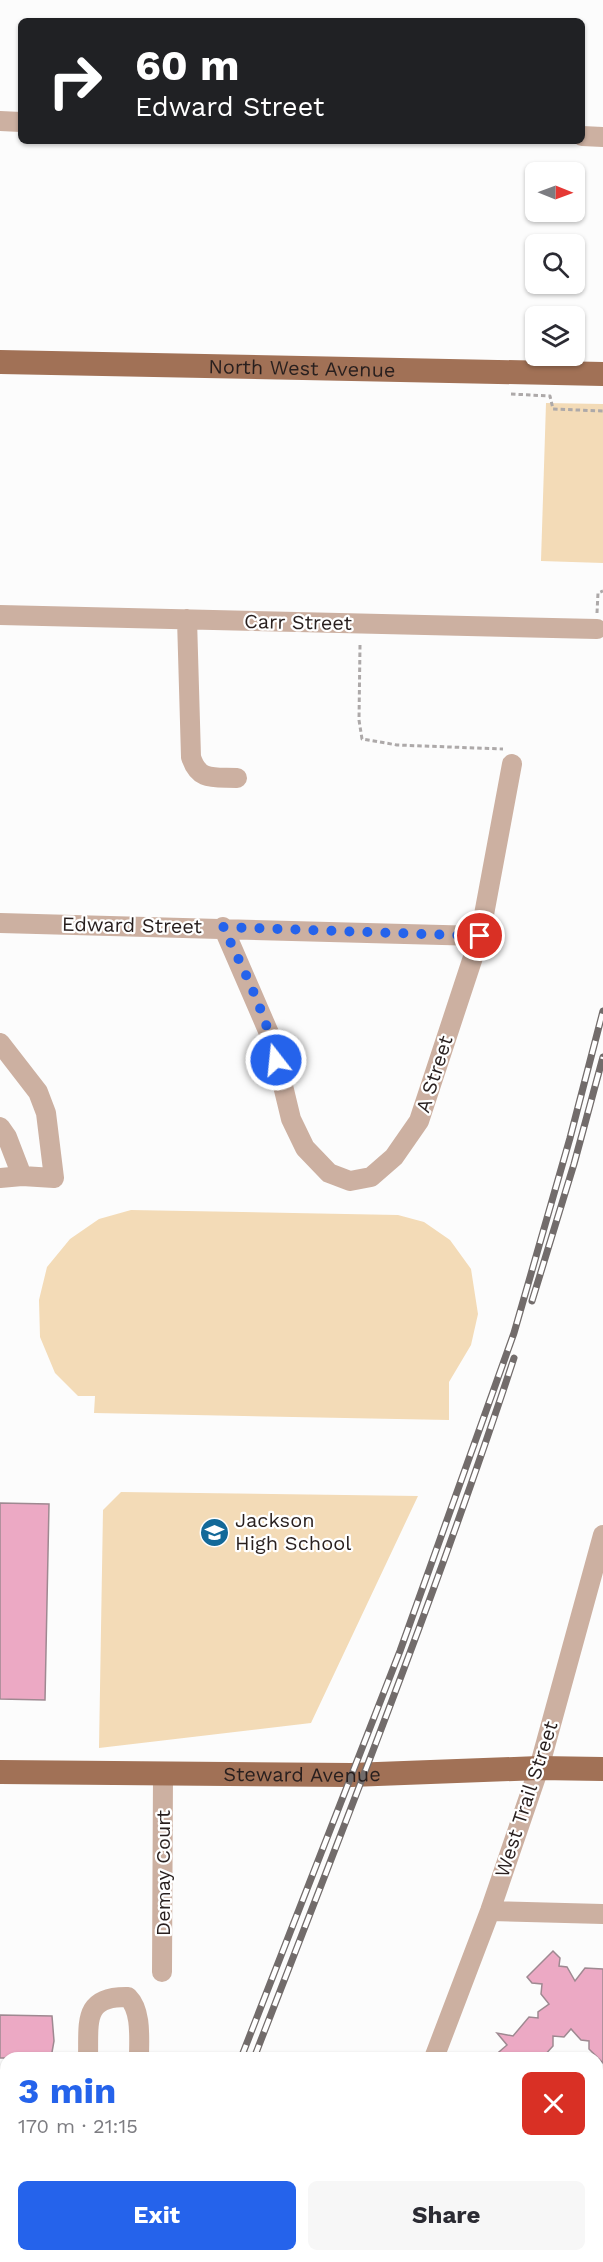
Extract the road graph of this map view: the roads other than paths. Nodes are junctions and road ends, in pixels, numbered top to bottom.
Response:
1 (0, 121) edge
2 (18, 122) edge
3 (585, 136) edge
4 (603, 137) edge
5 (0, 362) edge
6 (603, 375) edge
7 (0, 615) edge
8 (187, 619) junction
9 (597, 629) dead end
10 (512, 764) road end
11 (237, 778) dead end
12 (0, 923) edge
13 (223, 927) junction
14 (480, 936) junction
15 (0, 1043) edge
16 (0, 1126) edge
17 (22, 1176) junction
18 (0, 1178) edge
19 (603, 1535) edge
20 (539, 1768) junction
21 (603, 1769) edge
22 (0, 1772) edge
23 (163, 1775) junction
24 (490, 1911) junction
25 (603, 1914) edge
26 (162, 1972) dead end
27 (88, 2052) edge
28 (139, 2052) edge
29 (436, 2052) edge

1 - 2 street
3 - 4 street
5 - 6 main road, North West Avenue
7 - 8 street, Carr Street
8 - 9 street, Carr Street
8 - 11 street
10 - 14 street, A Street
12 - 13 street, Edward Street
13 - 14 street, Edward Street
13 - 14 street, A Street
15 - 17 street
16 - 17 street
17 - 18 street
19 - 20 street, West Trail Street
20 - 21 main road, Steward Avenue
20 - 23 main road, Steward Avenue
20 - 24 street, West Trail Street
22 - 23 main road, Steward Avenue
23 - 26 street, Demay Court
24 - 25 street
24 - 29 street, West Trail Street
27 - 28 street

